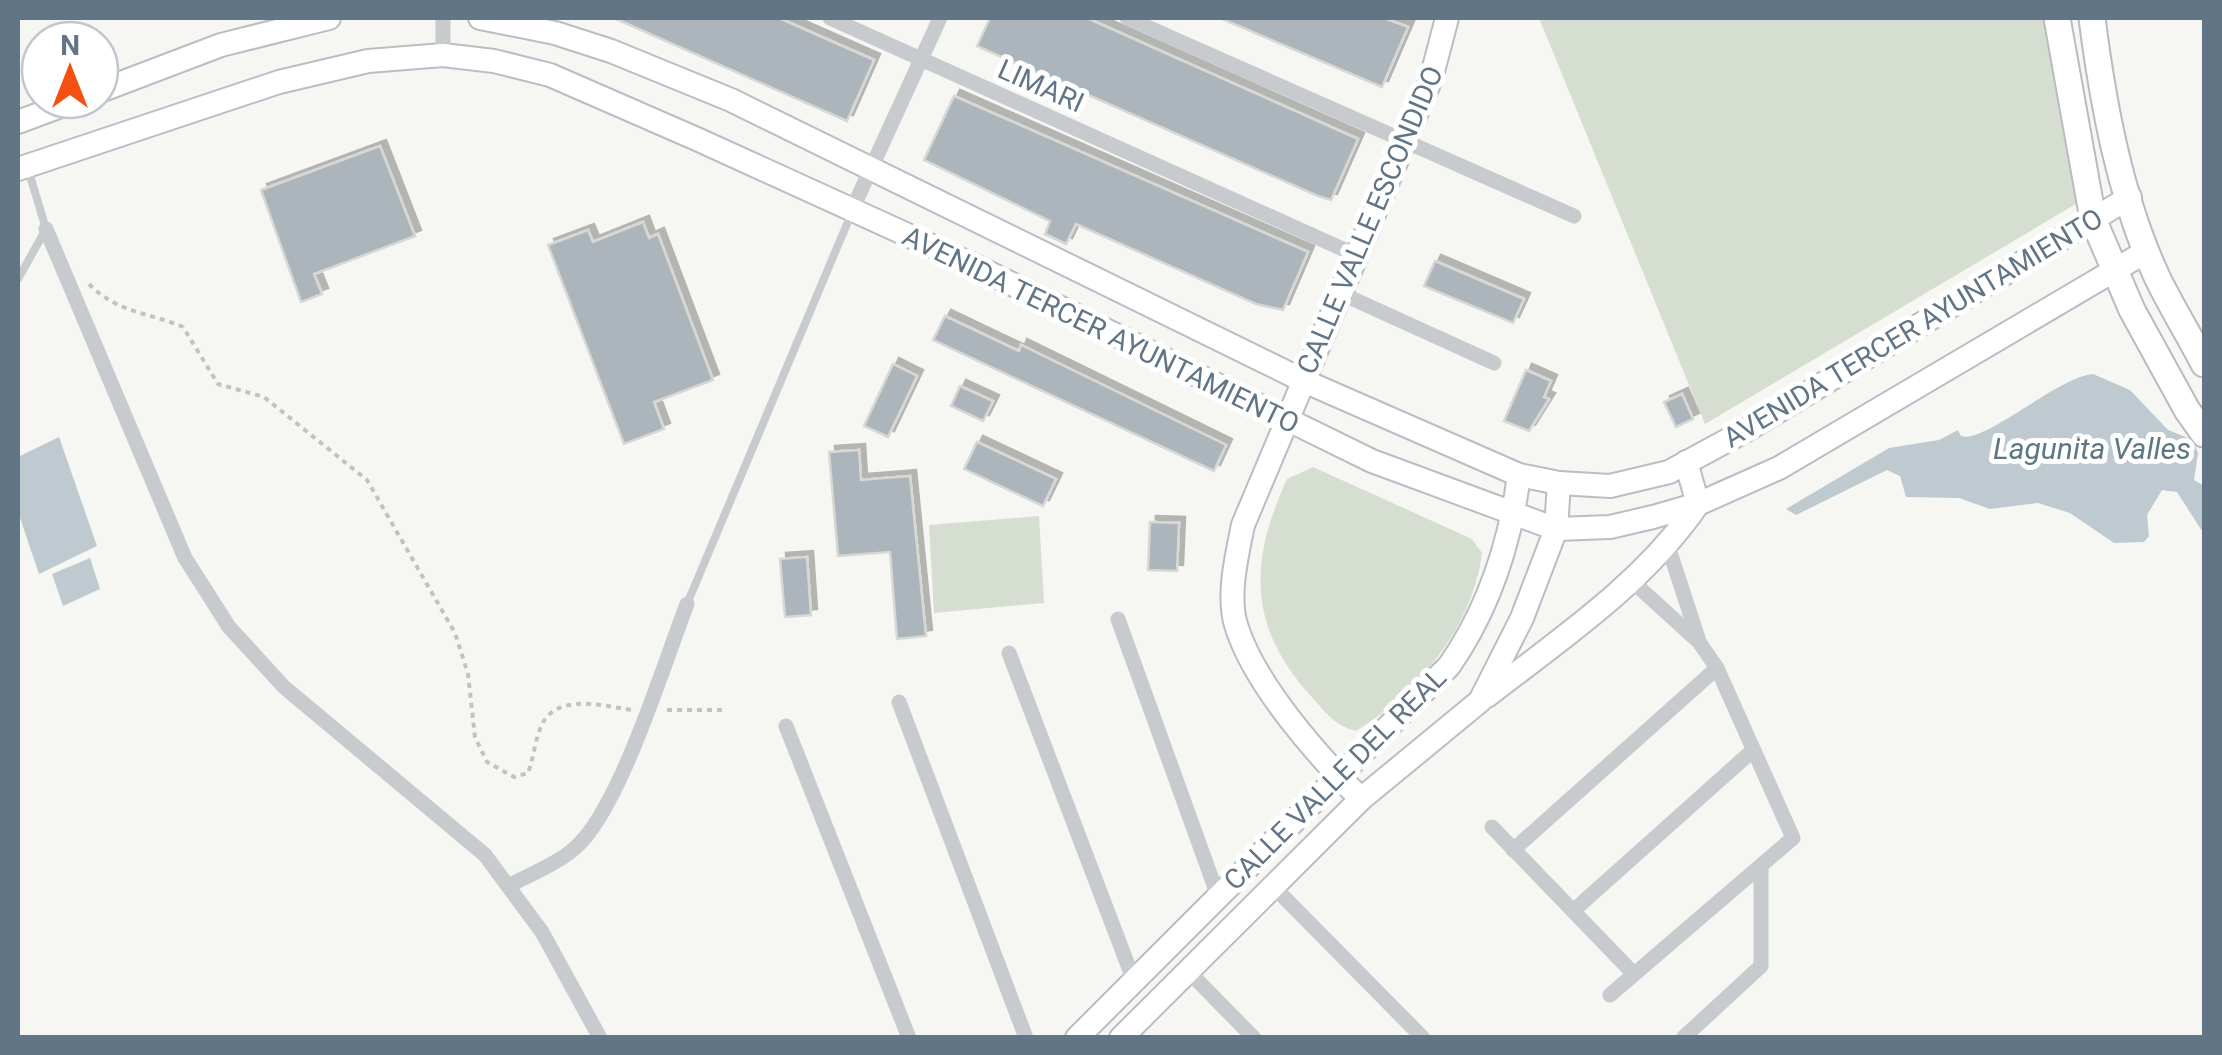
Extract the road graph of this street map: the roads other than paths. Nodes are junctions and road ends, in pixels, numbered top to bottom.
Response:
1 (329, 18) edge
2 (443, 18) edge
3 (480, 18) edge
4 (830, 18) edge
5 (940, 18) edge
6 (1127, 18) edge
7 (1446, 18) edge
8 (2056, 18) edge
9 (2092, 18) edge
10 (443, 54) junction
11 (922, 60) junction
12 (120, 83) edge
13 (18, 131) edge
14 (1405, 142) junction
15 (21, 170) edge
16 (870, 171) junction
17 (2130, 198) junction
18 (852, 210) junction
19 (1574, 216) dead end
20 (2094, 219) junction
21 (46, 229) junction
22 (2147, 251) junction
23 (1356, 254) junction
24 (2113, 271) junction
25 (18, 279) edge
26 (1340, 294) junction
27 (1494, 363) dead end
28 (2204, 364) edge
29 (1304, 380) junction
30 (1286, 421) junction
31 (2204, 434) edge
32 (1686, 462) junction
33 (1519, 476) junction
34 (1558, 483) junction
35 (1698, 504) junction
36 (1514, 515) junction
37 (1556, 529) junction
38 (1667, 544) junction
39 (1633, 582) junction
40 (687, 604) joint
41 (1118, 619) dead end
42 (1699, 642) junction
43 (1009, 653) dead end
44 (1717, 668) junction
45 (1480, 701) junction
46 (898, 702) dead end
47 (786, 726) dead end
48 (1751, 752) junction
49 (1340, 778) junction
50 (1361, 798) junction
51 (1492, 827) dead end
52 (1513, 850) junction
53 (1761, 868) junction
54 (1271, 884) junction
55 (508, 886) junction
56 (1218, 896) junction
57 (1573, 911) junction
58 (1188, 970) junction
59 (1632, 972) junction
60 (1134, 981) junction
61 (1610, 995) dead end
62 (600, 1038) edge
63 (909, 1038) edge
64 (1026, 1038) edge
65 (1077, 1038) edge
66 (1121, 1038) edge
67 (1254, 1038) edge
68 (1423, 1038) edge
69 (1683, 1038) edge

1 - 12 main road
2 - 10 street
3 - 16 main road, AVENIDA TERCER AYUNTAMIENTO
4 - 11 street, LIMARI
5 - 11 street
6 - 14 street
7 - 14 main road, CALLE VALLE ESCONDIDO
8 - 20 main road
9 - 17 main road
10 - 15 main road, AVENIDA TERCER AYUNTAMIENTO
10 - 18 main road, AVENIDA TERCER AYUNTAMIENTO
11 - 16 street
11 - 23 street, LIMARI
13 - 15 main road
14 - 19 street
14 - 23 main road, CALLE VALLE ESCONDIDO
15 - 21 lane
16 - 18 street
16 - 29 main road, AVENIDA TERCER AYUNTAMIENTO
17 - 20 main road, AVENIDA TERCER AYUNTAMIENTO
17 - 22 main road
18 - 30 main road, AVENIDA TERCER AYUNTAMIENTO
18 - 40 lane
20 - 24 main road
20 - 32 main road, AVENIDA TERCER AYUNTAMIENTO
21 - 25 lane
21 - 55 street
22 - 24 main road, AVENIDA TERCER AYUNTAMIENTO
22 - 28 main road
23 - 26 main road, CALLE VALLE ESCONDIDO
24 - 31 main road
24 - 35 main road, AVENIDA TERCER AYUNTAMIENTO
26 - 27 street
26 - 29 main road, CALLE VALLE ESCONDIDO
29 - 30 main road, CALLE VALLE ESCONDIDO
29 - 33 main road, AVENIDA TERCER AYUNTAMIENTO
30 - 36 main road, AVENIDA TERCER AYUNTAMIENTO
30 - 49 main road, CALLE VALLE ESCONDIDO
32 - 34 main road, AVENIDA TERCER AYUNTAMIENTO
32 - 35 main road
33 - 34 main road, AVENIDA TERCER AYUNTAMIENTO
33 - 36 main road, CALLE VALLE DEL REAL
34 - 37 main road, CALLE VALLE DEL REAL
35 - 37 main road, AVENIDA TERCER AYUNTAMIENTO
35 - 38 main road
36 - 37 main road, AVENIDA TERCER AYUNTAMIENTO
36 - 49 main road, CALLE VALLE DEL REAL
37 - 45 main road, CALLE VALLE DEL REAL
38 - 39 main road
38 - 42 street
39 - 42 street
39 - 45 main road
40 - 55 street
41 - 56 street
42 - 44 street
43 - 60 street
44 - 48 street
44 - 52 street
45 - 50 main road, CALLE VALLE DEL REAL
46 - 64 street
47 - 63 street
48 - 53 street
48 - 57 street
49 - 50 main road, CALLE VALLE ESCONDIDO
49 - 56 main road, CALLE VALLE DEL REAL
50 - 54 main road, CALLE VALLE DEL REAL
51 - 52 street
52 - 57 street
53 - 59 street
53 - 69 street
54 - 58 main road, CALLE VALLE DEL REAL
54 - 68 street
55 - 62 street
56 - 60 main road, CALLE VALLE DEL REAL
57 - 59 street
58 - 66 main road, CALLE VALLE DEL REAL
58 - 67 street
59 - 61 street
60 - 65 main road, CALLE VALLE DEL REAL

